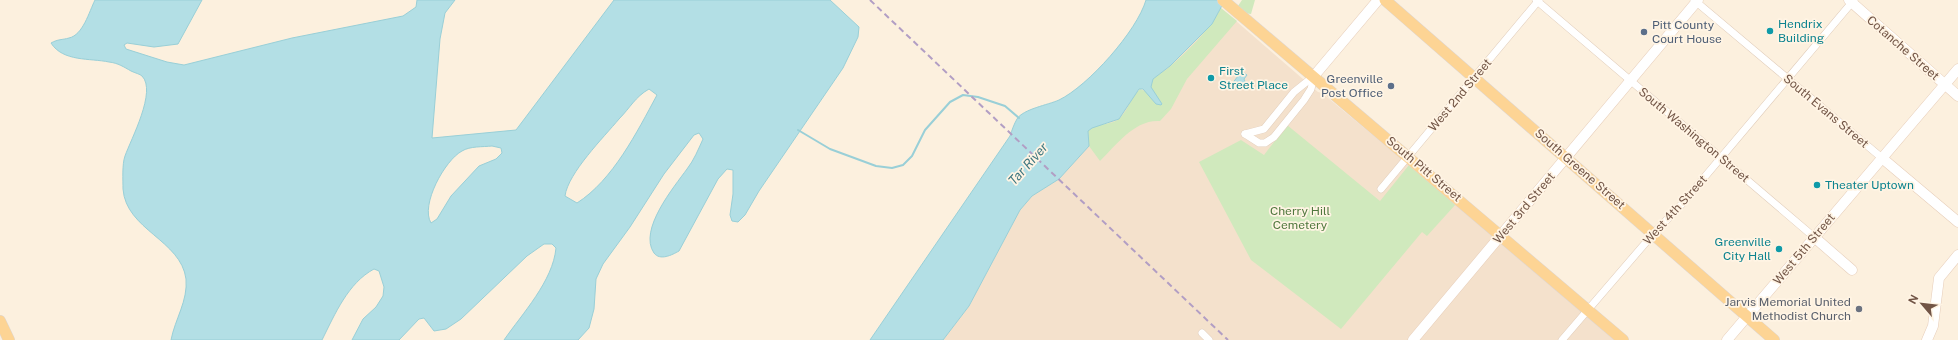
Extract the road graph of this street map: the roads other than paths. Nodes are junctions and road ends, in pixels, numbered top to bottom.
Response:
1 (1223, 0) edge
2 (1378, 0) edge
3 (1385, 0) edge
4 (1538, 1) edge
5 (1696, 1) edge
6 (1851, 1) edge
7 (1958, 69) edge
8 (1314, 76) junction
9 (1474, 78) junction
10 (1788, 80) junction
11 (1630, 81) junction
12 (1945, 85) junction
13 (1958, 96) edge
14 (1284, 105) junction
15 (1294, 113) junction
16 (1262, 130) junction
17 (1263, 143) junction
18 (1408, 156) junction
19 (1566, 157) junction
20 (1721, 158) junction
21 (1882, 158) junction
22 (1381, 190) dead end
23 (1958, 222) edge
24 (1654, 233) junction
25 (1501, 235) junction
26 (1814, 237) junction
27 (1958, 255) edge
28 (1852, 270) dead end
29 (1588, 310) junction
30 (1747, 316) junction
31 (0, 321) edge
32 (1202, 334) dead end
33 (8, 338) edge
34 (1209, 340) edge
35 (1413, 340) edge
36 (1562, 340) edge
37 (1623, 340) edge
38 (1727, 340) edge
39 (1774, 340) edge
40 (1926, 340) edge

1 - 8 main road, South Pitt Street
2 - 8 street
3 - 9 main road, South Greene Street
4 - 9 street, West 2nd Street
4 - 11 street, South Washington Street
5 - 10 street, South Evans Street
5 - 11 street, West 3rd Street
6 - 10 street, West 4th Street
6 - 12 street, Cotanche Street
7 - 12 street, West 5th Street
8 - 14 street
8 - 15 street
8 - 18 main road, South Pitt Street
9 - 18 street, West 2nd Street
9 - 19 main road, South Greene Street
10 - 20 street, West 4th Street
10 - 21 street, South Evans Street
11 - 19 street, West 3rd Street
11 - 20 street, South Washington Street
12 - 13 street, Cotanche Street
12 - 21 street, West 5th Street
14 - 15 street
14 - 16 street
15 - 17 street
16 - 17 street
16 - 17 street
18 - 22 street, West 2nd Street
18 - 25 main road, South Pitt Street
19 - 24 main road, South Greene Street
19 - 25 street, West 3rd Street
20 - 24 street, West 4th Street
20 - 26 street, South Washington Street
21 - 23 street, South Evans Street
21 - 26 street, West 5th Street
24 - 29 street, West 4th Street
24 - 30 main road, South Greene Street
25 - 29 main road, South Pitt Street
25 - 35 street, West 3rd Street
26 - 28 street, South Washington Street
26 - 30 street, West 5th Street
27 - 40 street
29 - 36 street, West 4th Street
29 - 37 main road, South Pitt Street
30 - 38 street, West 5th Street
30 - 39 main road, South Greene Street
31 - 33 main road
32 - 34 street

